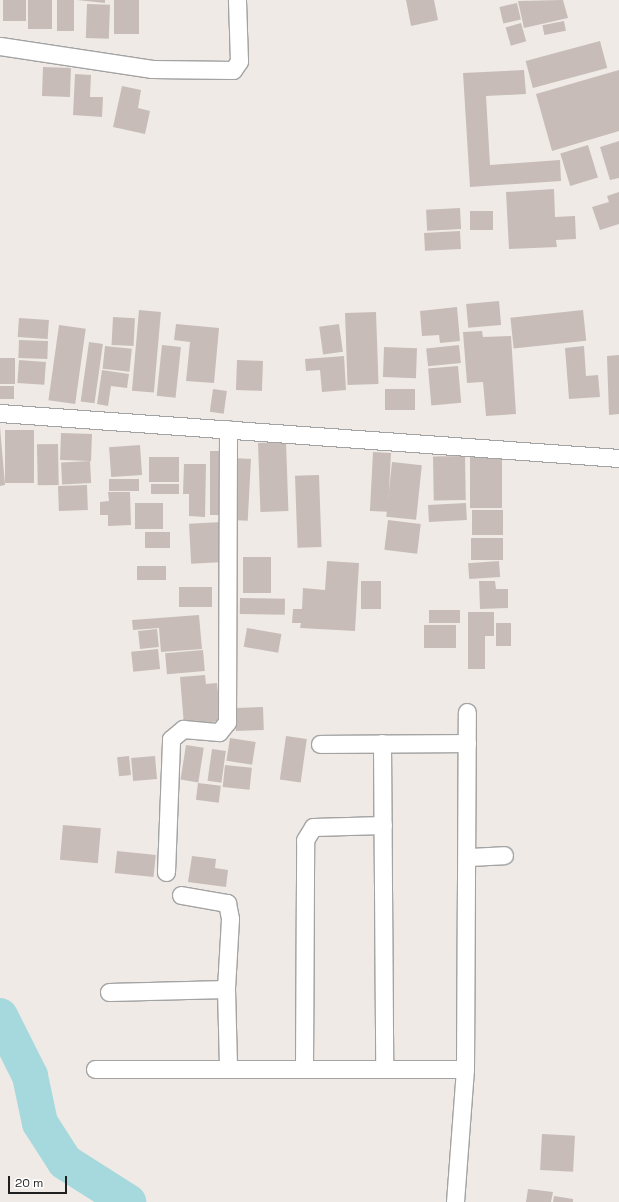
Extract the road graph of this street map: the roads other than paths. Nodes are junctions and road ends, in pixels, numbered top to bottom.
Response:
1 (237, 0) edge
2 (0, 46) edge
3 (0, 413) edge
4 (228, 429) junction
5 (619, 458) edge
6 (467, 712) dead end
7 (382, 743) junction
8 (467, 743) junction
9 (320, 744) dead end
10 (383, 825) junction
11 (504, 855) dead end
12 (469, 857) junction
13 (166, 872) dead end
14 (182, 895) dead end
15 (226, 989) junction
16 (109, 992) dead end
17 (228, 1067) junction
18 (304, 1068) junction
19 (465, 1068) junction
20 (384, 1069) junction
21 (95, 1070) dead end
22 (455, 1202) edge

1 - 2 street
3 - 4 street
4 - 5 street
4 - 13 street
6 - 8 street
7 - 8 street
7 - 9 street
7 - 10 street
8 - 12 street
10 - 18 street
10 - 20 street
11 - 12 street
12 - 19 street
14 - 15 street
15 - 16 street
15 - 17 street
17 - 18 street
17 - 21 street
18 - 20 street
19 - 20 street
19 - 22 street

